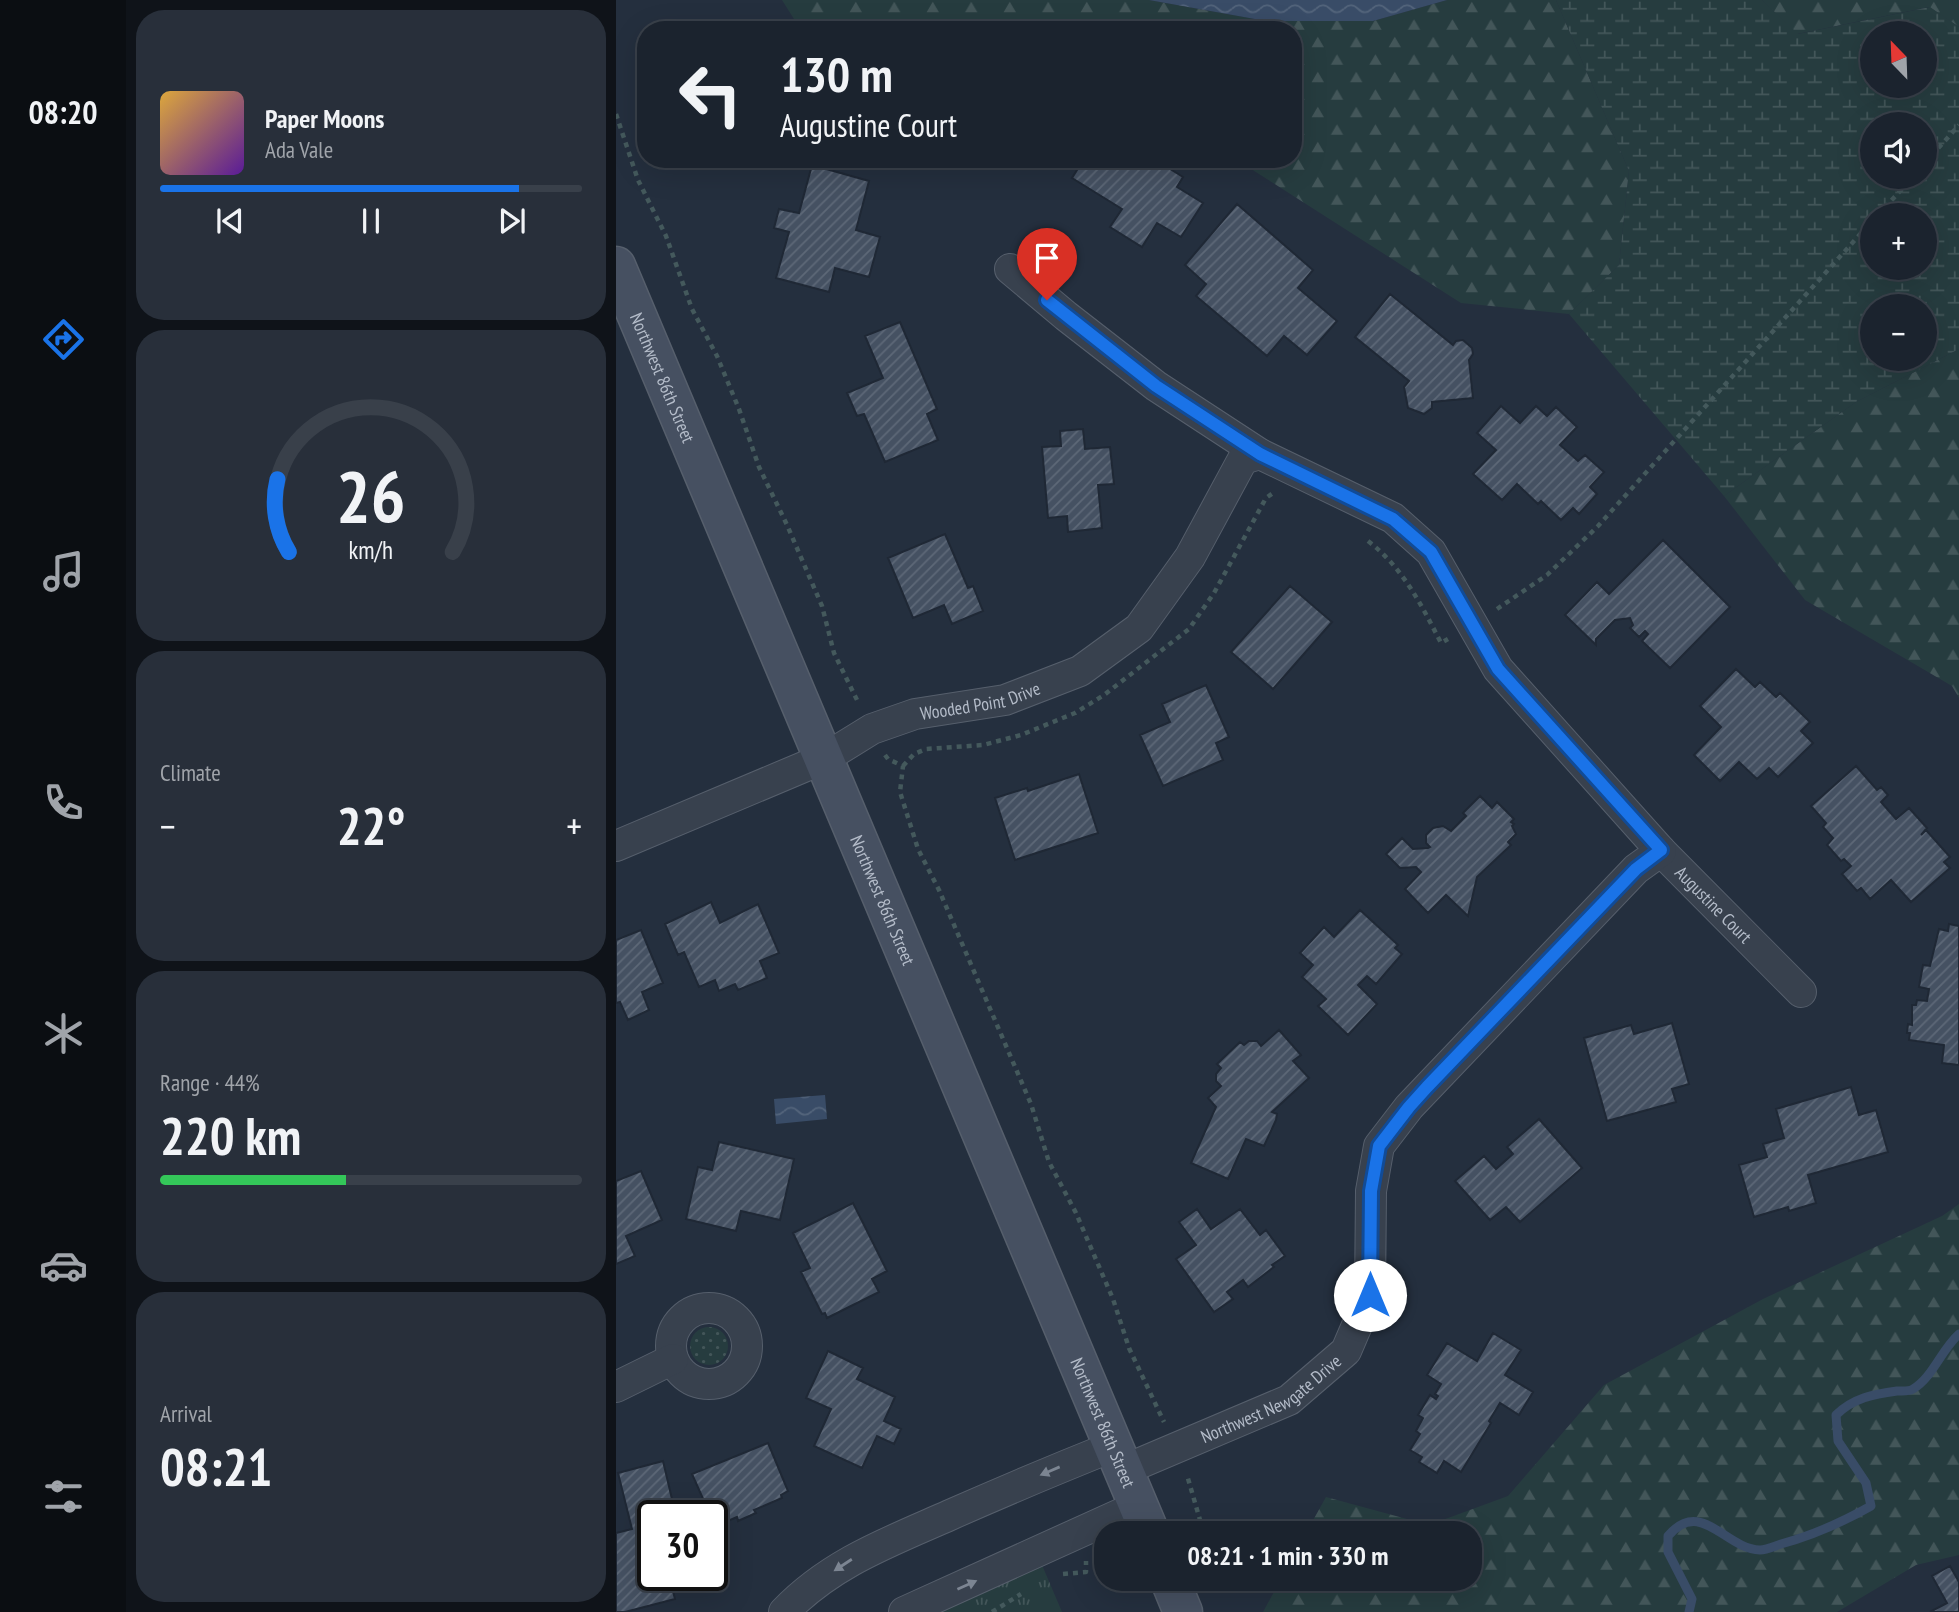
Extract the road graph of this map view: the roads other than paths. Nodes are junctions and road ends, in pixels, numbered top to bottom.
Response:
1 (616, 265) edge
2 (1010, 269) dead end
3 (1260, 454) junction
4 (825, 758) junction
5 (616, 846) edge
6 (1661, 850) junction
7 (1801, 992) dead end
8 (673, 1359) dead end
9 (616, 1387) edge
10 (1119, 1458) junction
11 (1144, 1519) edge
12 (1174, 1591) edge
13 (784, 1612) edge
14 (904, 1612) edge
15 (1183, 1612) edge

1 - 4 main road, Northwest 86th Street
2 - 3 street, Augustine Court
3 - 4 street, Wooded Point Drive
3 - 6 street, Augustine Court
4 - 5 street, Wooded Point Drive
4 - 10 main road, Northwest 86th Street
6 - 7 street, Augustine Court
6 - 10 street, Northwest Newgate Drive
8 - 9 street
10 - 11 main road, Northwest 86th Street
10 -> 13 street, Northwest Newgate Drive
14 -> 11 street
12 - 15 main road

